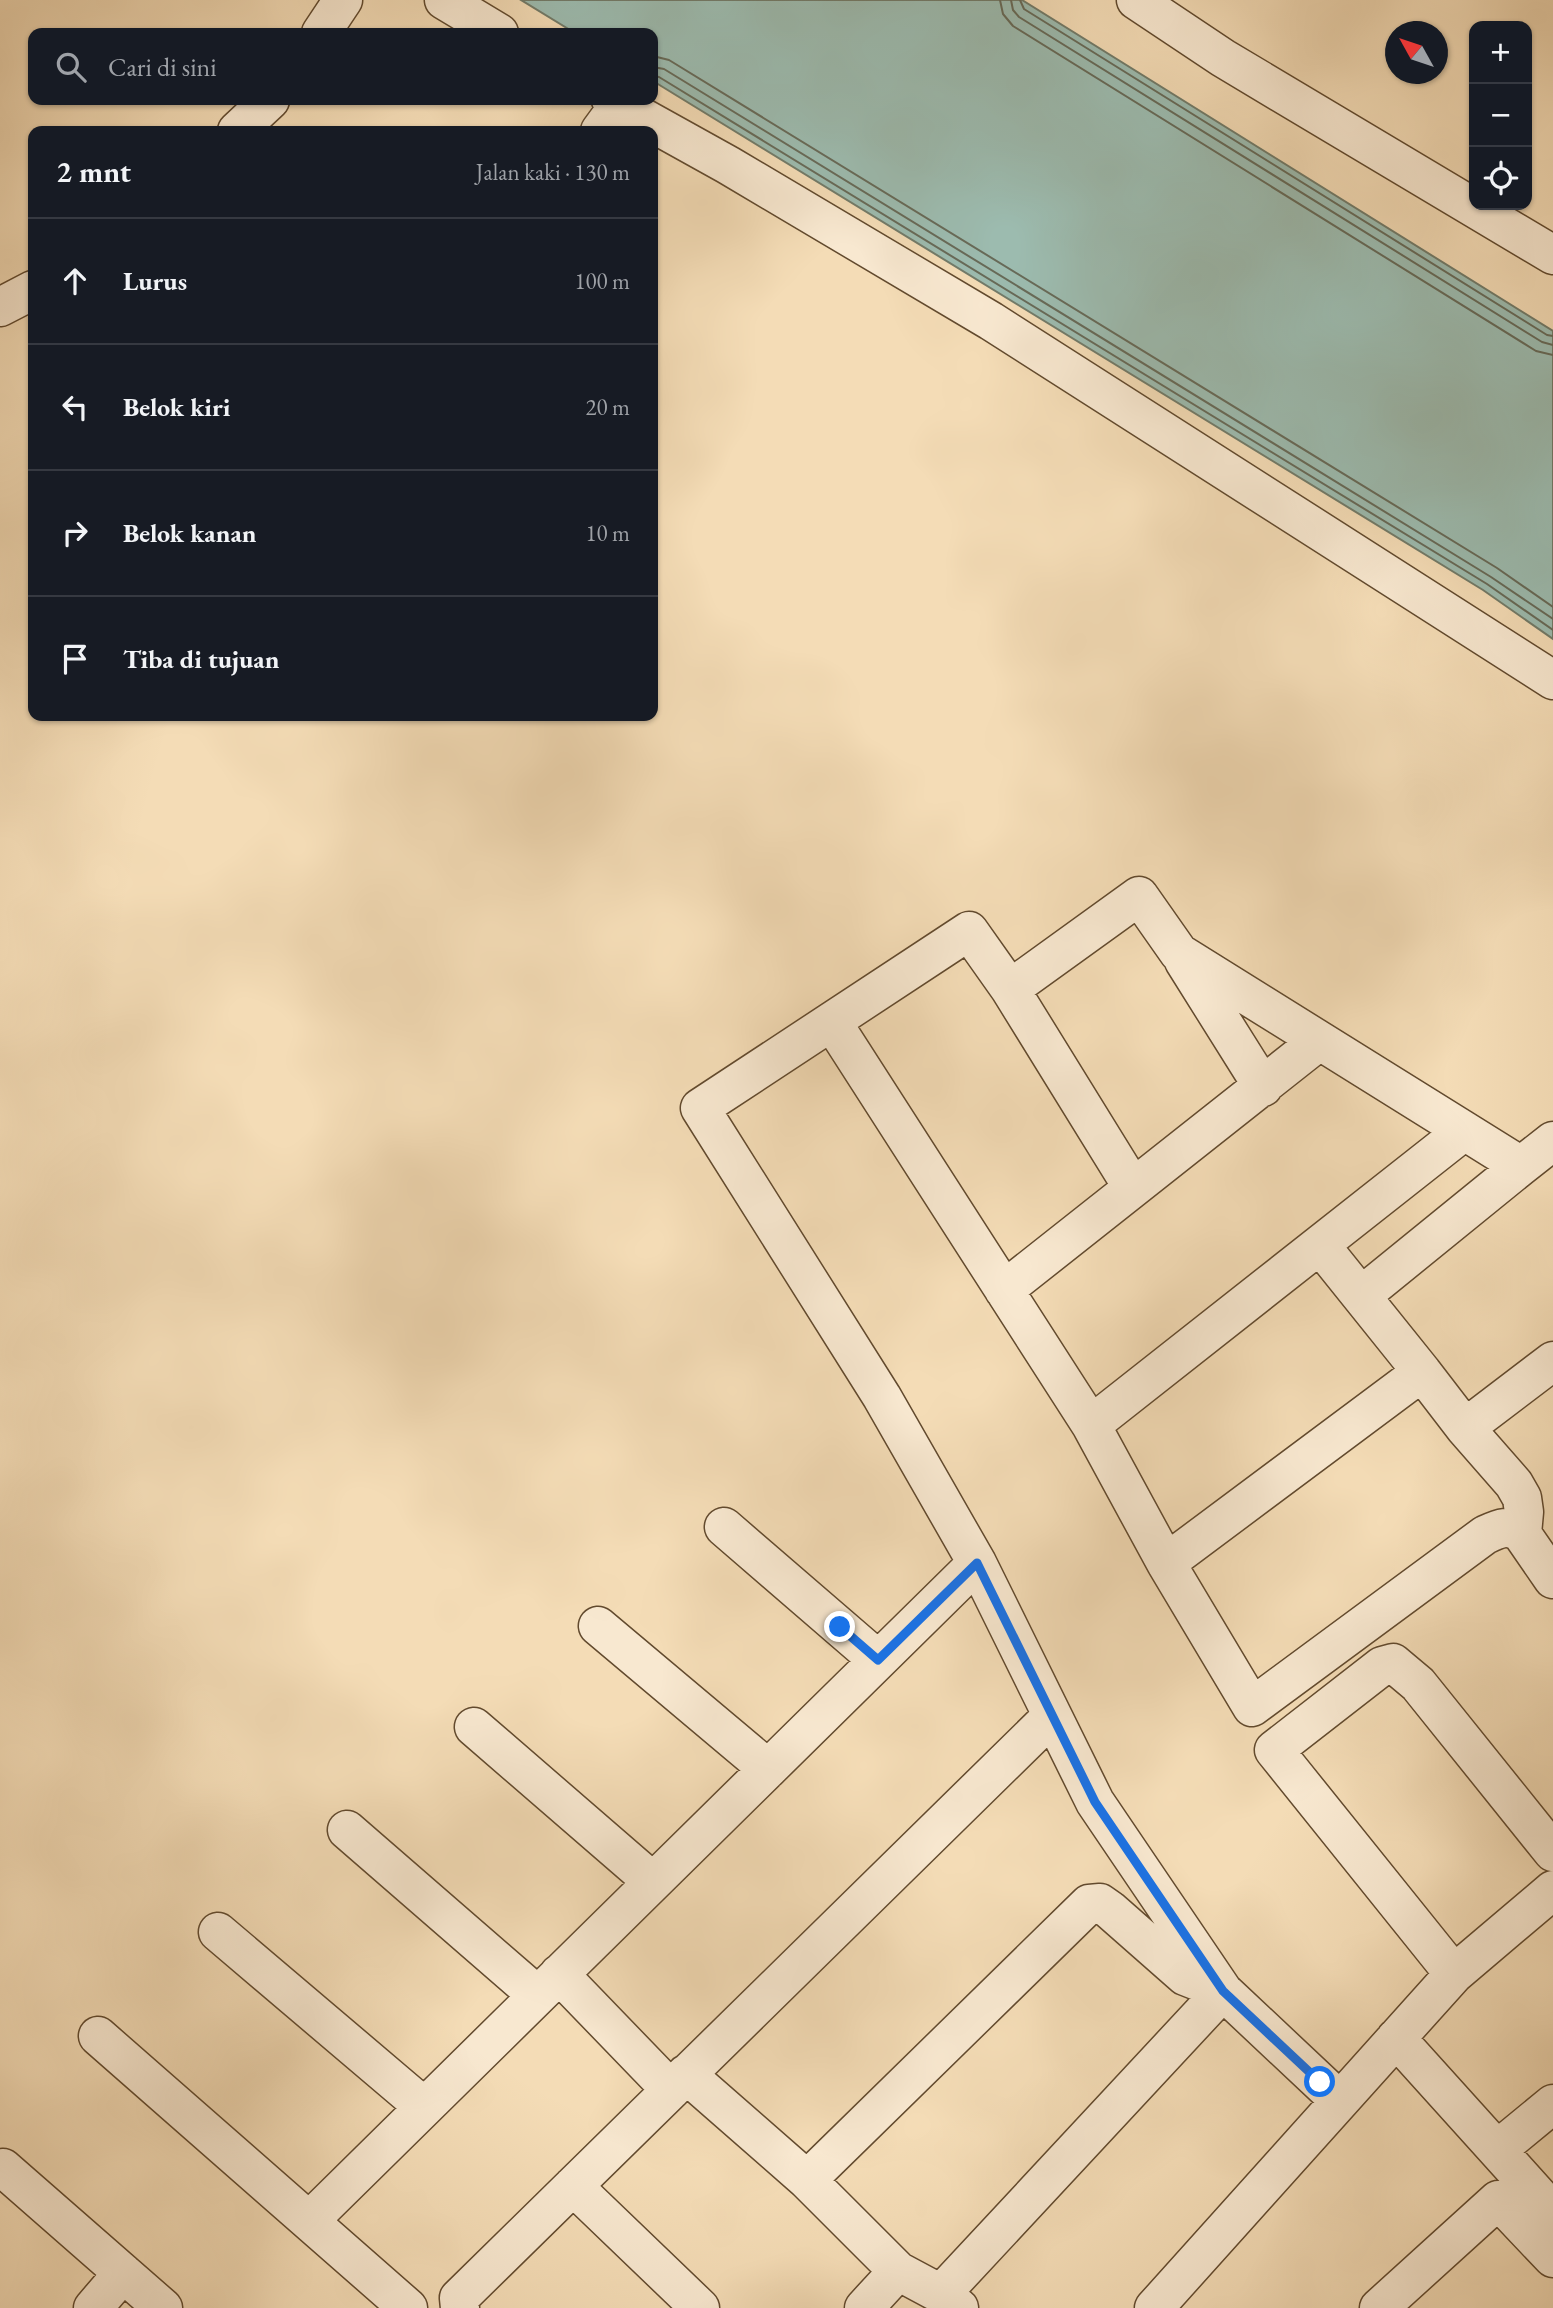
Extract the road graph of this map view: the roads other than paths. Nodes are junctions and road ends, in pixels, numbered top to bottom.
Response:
1 (343, 0) edge
2 (444, 0) edge
3 (1136, 0) edge
4 (324, 28) edge
5 (491, 28) edge
6 (265, 105) edge
7 (610, 112) edge
8 (242, 126) edge
9 (641, 126) edge
10 (658, 134) edge
11 (1553, 255) edge
12 (28, 293) edge
13 (0, 307) edge
14 (1553, 680) edge
15 (1179, 953) junction
16 (1010, 989) junction
17 (832, 1022) junction
18 (1319, 1041) junction
19 (1263, 1087) junction
20 (1464, 1131) junction
21 (1553, 1141) edge
22 (1521, 1167) junction
23 (1133, 1188) junction
24 (1320, 1245) junction
25 (1004, 1290) junction
26 (1361, 1296) junction
27 (1553, 1361) edge
28 (1422, 1372) junction
29 (1091, 1425) junction
30 (1465, 1427) junction
31 (724, 1527) dead end
32 (1522, 1534) junction
33 (977, 1563) junction
34 (1166, 1563) junction
35 (1551, 1571) edge
36 (598, 1626) dead end
37 (878, 1660) junction
38 (1252, 1707) junction
39 (1052, 1716) junction
40 (474, 1727) dead end
41 (1275, 1750) junction
42 (768, 1769) junction
43 (347, 1830) dead end
44 (1553, 1852) edge
45 (653, 1882) junction
46 (1553, 1890) edge
47 (218, 1933) dead end
48 (1454, 1974) junction
49 (548, 1985) junction
50 (1223, 1991) junction
51 (98, 2036) dead end
52 (1396, 2038) junction
53 (679, 2082) junction
54 (1340, 2101) junction
55 (1553, 2104) edge
56 (425, 2106) junction
57 (0, 2171) edge
58 (1506, 2176) junction
59 (807, 2180) junction
60 (573, 2186) junction
61 (1553, 2211) edge
62 (309, 2221) junction
63 (1553, 2258) edge
64 (898, 2271) junction
65 (123, 2273) junction
66 (950, 2301) edge
67 (1157, 2307) edge
68 (93, 2308) edge
69 (163, 2308) edge
70 (408, 2308) edge
71 (460, 2308) edge
72 (700, 2308) edge
73 (864, 2308) edge
74 (1379, 2308) edge

1 - 4 street
2 - 5 street
3 - 11 street
6 - 8 street
7 - 9 street
10 - 14 street
12 - 13 street
15 - 16 street
15 - 18 street
15 - 19 street
16 - 17 street
16 - 23 street
17 - 25 street
17 - 33 street
18 - 19 street
18 - 20 street
19 - 23 street
20 - 22 street
20 - 24 street
21 - 22 street
22 - 26 street
23 - 25 street
24 - 26 street
24 - 29 street
25 - 29 street
26 - 28 street
27 - 30 street
28 - 30 street
28 - 34 street
29 - 34 street
30 - 32 street
31 - 37 street
32 - 35 street
32 - 38 street
33 - 37 street
33 - 39 street
34 - 38 street
36 - 42 street
37 - 42 street
38 - 41 street
39 - 50 street
39 - 53 street
40 - 45 street
41 - 44 street
41 - 48 street
42 - 45 street
43 - 49 street
45 - 49 street
46 - 48 street
47 - 56 street
48 - 52 street
49 - 53 street
49 - 56 street
50 - 54 street
50 - 59 street
50 - 66 street
51 - 62 street
52 - 54 street
52 - 58 street
53 - 59 street
53 - 60 street
54 - 67 street
55 - 58 street
56 - 62 street
57 - 65 street
58 - 61 street
58 - 63 street
58 - 74 street
59 - 64 street
60 - 71 street
60 - 72 street
62 - 70 street
64 - 66 street
64 - 73 street
65 - 68 street
65 - 69 street

